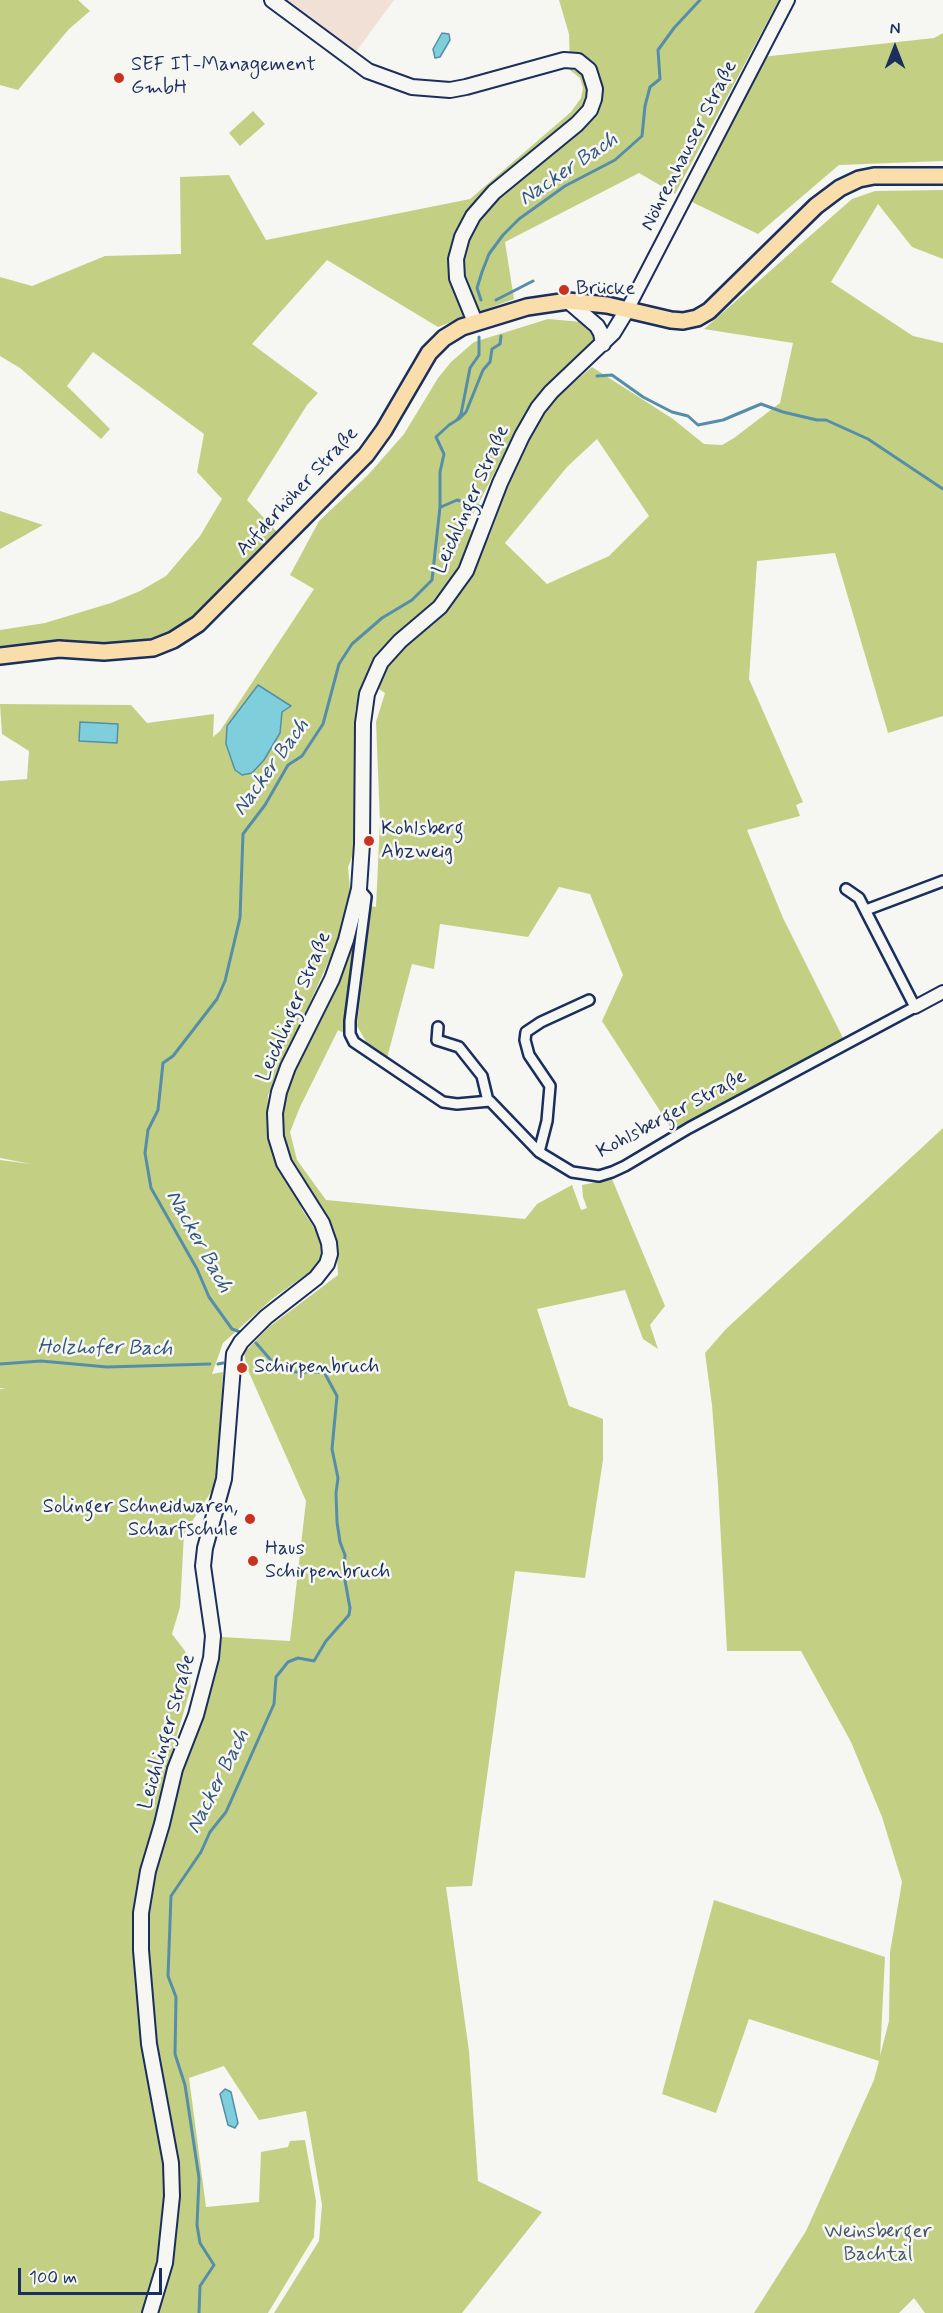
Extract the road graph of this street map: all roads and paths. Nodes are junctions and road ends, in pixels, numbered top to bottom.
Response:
1 (272, 0) edge
2 (788, 0) edge
3 (943, 176) edge
4 (568, 301) junction
5 (627, 310) junction
6 (475, 322) junction
7 (603, 345) junction
8 (0, 656) edge
9 (943, 881) edge
10 (359, 889) junction
11 (846, 889) dead end
12 (866, 910) junction
13 (942, 997) edge
14 (589, 1000) dead end
15 (915, 1007) junction
16 (438, 1027) dead end
17 (488, 1101) junction
18 (538, 1152) junction
19 (150, 2313) edge

1 - 6 main road
2 - 5 street, Nöhrenhauser Straße
3 - 5 main road, Aufderhöher Straße
4 - 5 main road, Aufderhöher Straße
4 - 6 main road, Aufderhöher Straße
4 - 7 main road
5 - 7 main road, Leichlinger Straße
6 - 8 main road, Aufderhöher Straße
7 - 10 main road, Leichlinger Straße
9 - 12 street
10 - 17 street
10 - 19 main road, Leichlinger Straße
11 - 12 street
12 - 15 street
13 - 15 street, Kohlsberger Straße
14 - 18 street
15 - 18 street, Kohlsberger Straße
16 - 17 street
17 - 18 street, Kohlsberger Straße

